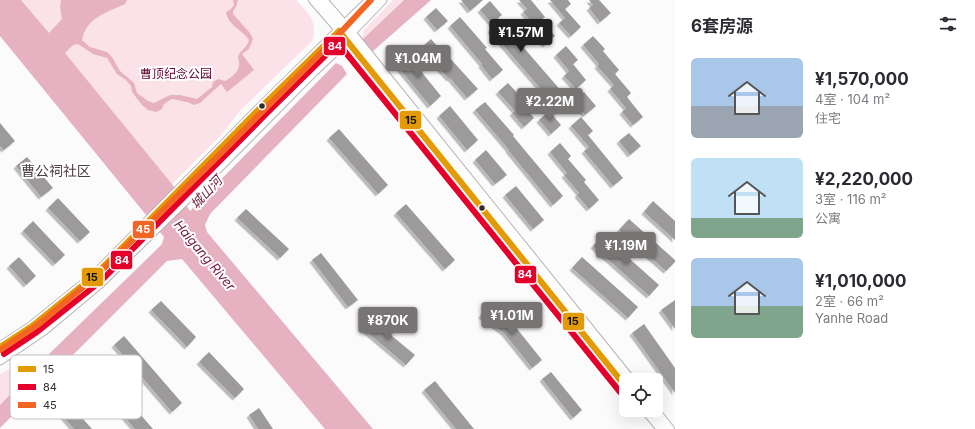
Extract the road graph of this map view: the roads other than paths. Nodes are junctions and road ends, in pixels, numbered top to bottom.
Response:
1 (313, 0) edge
2 (323, 0) edge
3 (370, 0) edge
4 (382, 0) edge
5 (345, 32) junction
6 (0, 347) edge
7 (0, 360) edge
8 (624, 373) edge
9 (619, 378) edge
10 (651, 417) edge
11 (661, 417) edge
12 (661, 429) edge
13 (670, 429) edge

1 - 5 street
2 - 5 street
3 - 5 main road
4 - 5 main road
5 - 6 main road
5 - 7 main road
5 - 8 street
5 - 9 street
10 - 12 street
11 - 13 street

